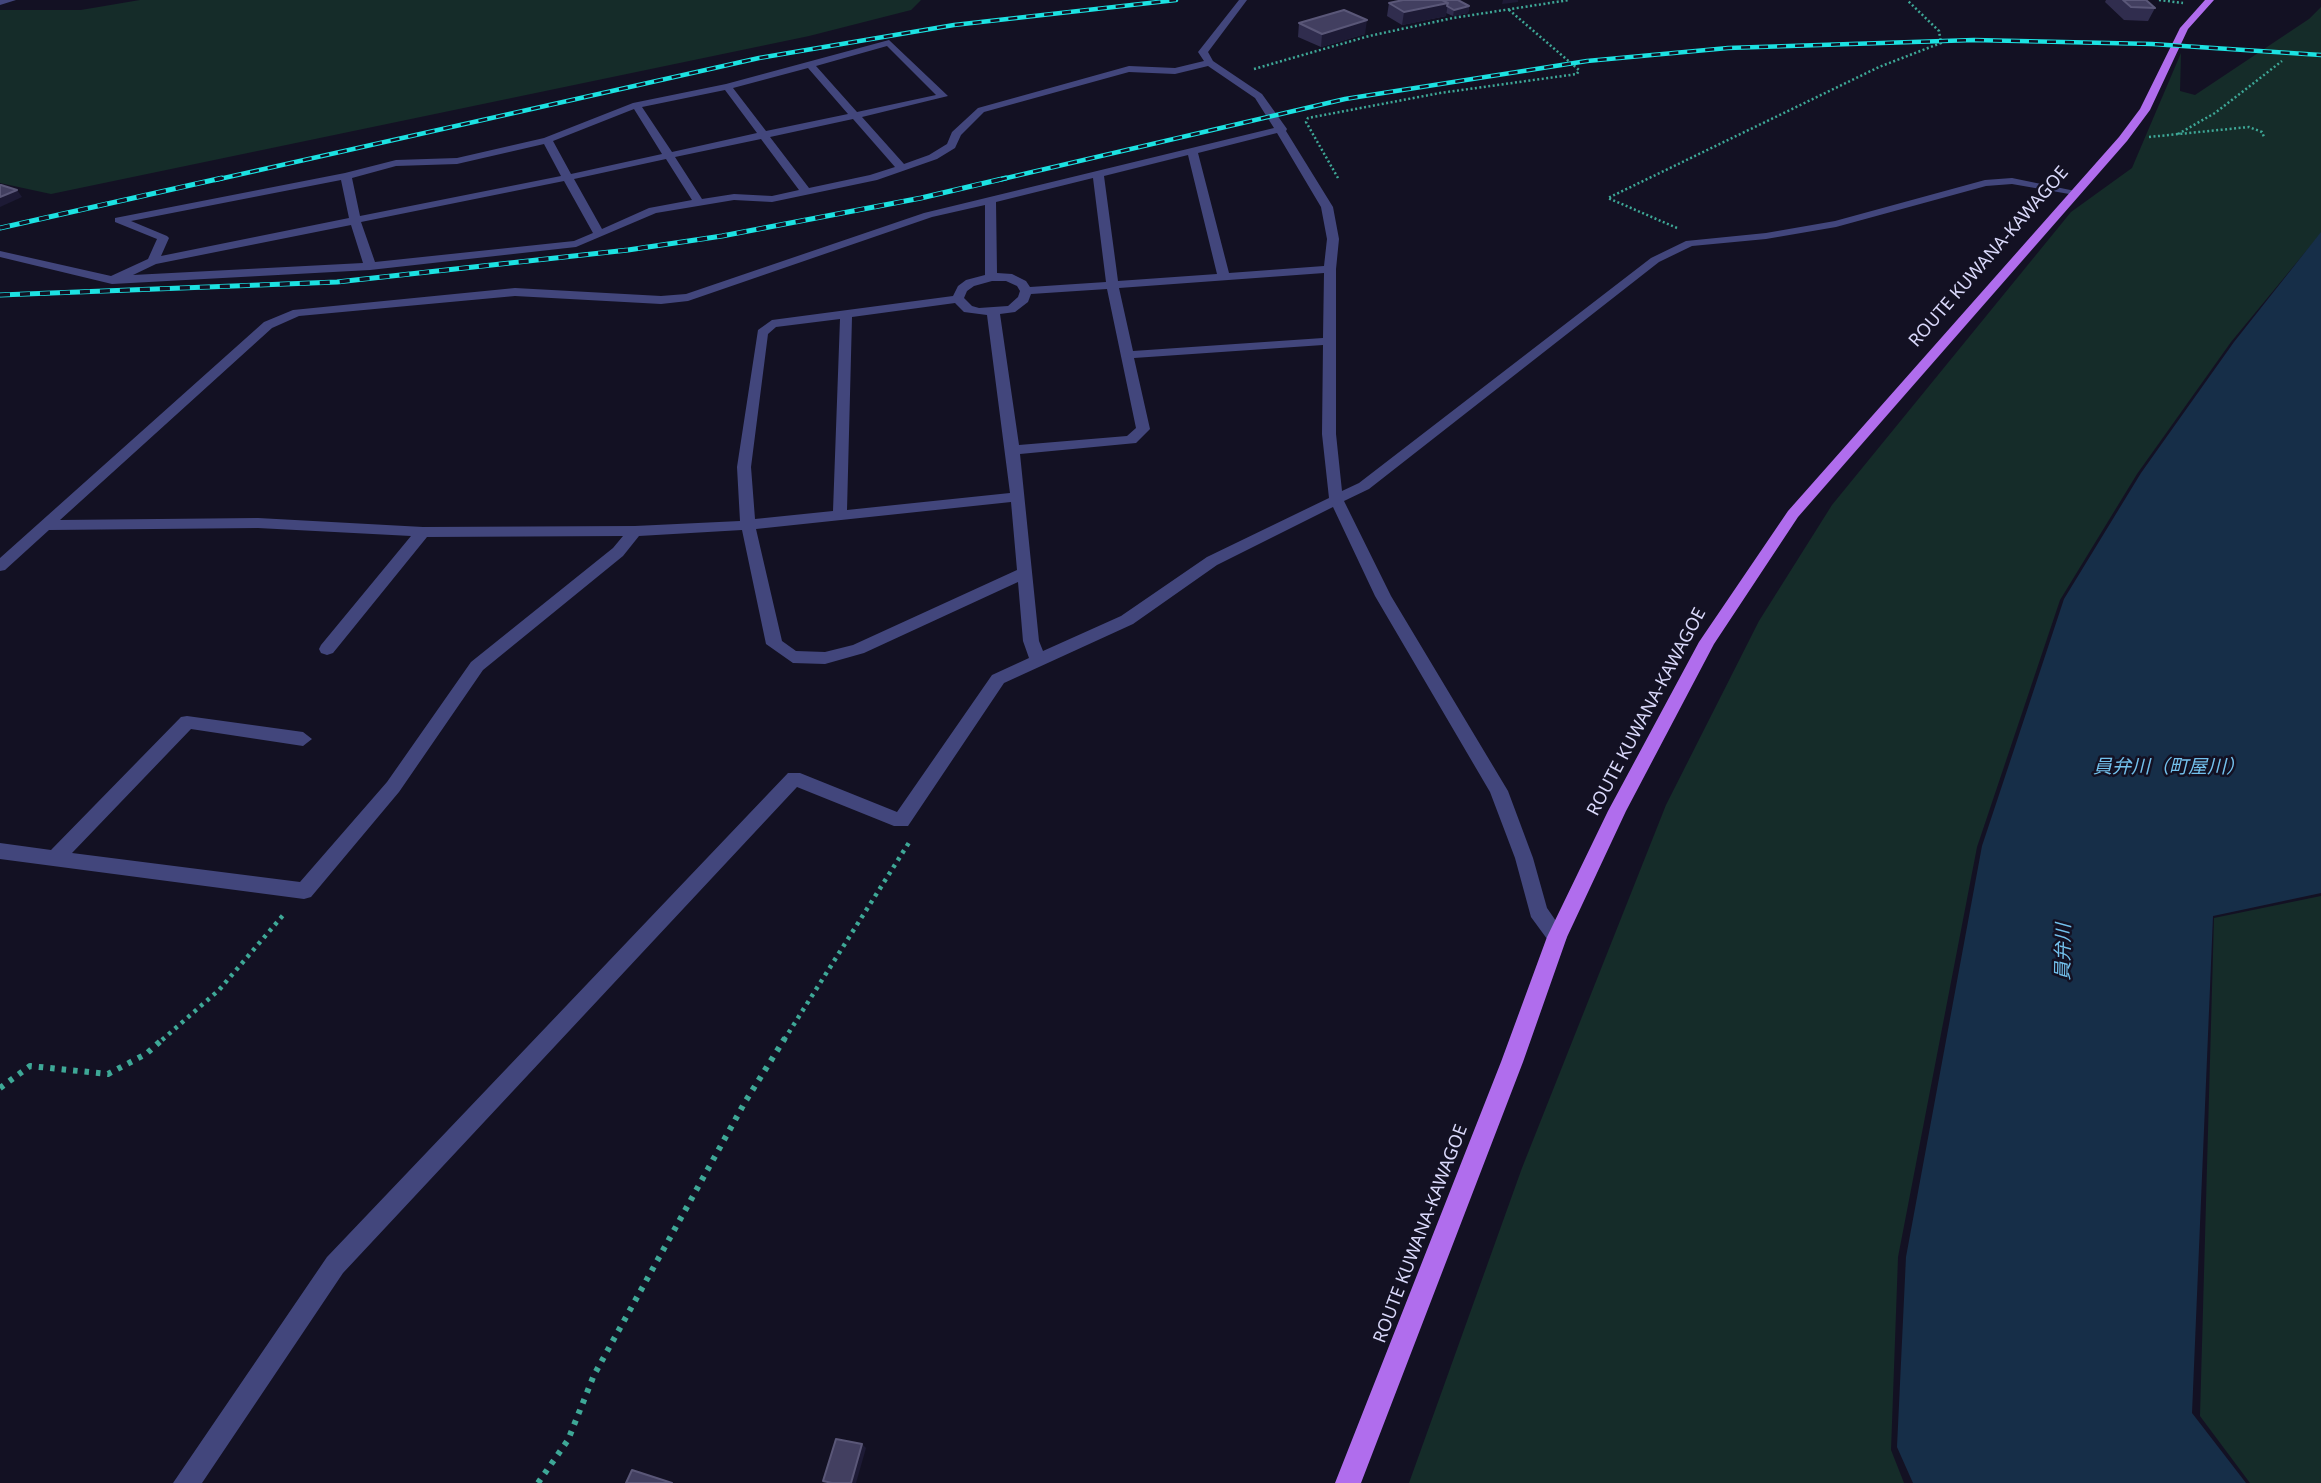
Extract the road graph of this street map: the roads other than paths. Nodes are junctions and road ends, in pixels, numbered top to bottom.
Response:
1 (12, 0) edge
2 (1243, 0) edge
3 (2210, 0) edge
4 (0, 2) edge
5 (1210, 63) junction
6 (811, 66) junction
7 (727, 87) junction
8 (636, 105) junction
9 (855, 115) junction
10 (1282, 129) junction
11 (763, 135) junction
12 (547, 140) junction
13 (1192, 151) junction
14 (669, 156) junction
15 (902, 168) junction
16 (1098, 174) junction
17 (346, 176) junction
18 (570, 177) junction
19 (806, 192) junction
20 (2075, 192) junction
21 (990, 200) junction
22 (699, 202) junction
23 (355, 221) junction
24 (599, 234) junction
25 (0, 254) edge
26 (153, 261) junction
27 (370, 266) junction
28 (1330, 269) junction
29 (1224, 276) junction
30 (991, 277) junction
31 (112, 280) junction
32 (1112, 284) junction
33 (1026, 291) junction
34 (958, 299) junction
35 (993, 311) junction
36 (846, 314) junction
37 (1330, 341) junction
38 (1127, 355) junction
39 (1013, 450) junction
40 (1016, 497) junction
41 (1336, 499) junction
42 (839, 515) junction
43 (44, 525) junction
44 (748, 525) junction
45 (635, 531) junction
46 (423, 532) junction
47 (0, 566) edge
48 (1024, 573) junction
49 (327, 649) dead end
50 (1038, 659) junction
51 (303, 739) dead end
52 (0, 851) edge
53 (57, 856) junction
54 (1557, 937) junction
55 (186, 1483) edge
56 (1348, 1483) edge

1 - 4 street
2 - 5 street
3 - 20 main road, ROUTE KUWANA-KAWAGOE
5 - 10 street
5 - 15 street
6 - 7 street
6 - 9 street
6 - 9 street
7 - 8 street
7 - 11 street
8 - 12 street
8 - 14 street
9 - 11 street
9 - 15 street
10 - 13 street
10 - 28 street
11 - 14 street
11 - 19 street
12 - 17 street
12 - 18 street
13 - 16 street
13 - 29 street
14 - 18 street
14 - 22 street
15 - 19 street
16 - 21 street
16 - 32 street
17 - 23 street
17 - 26 street
18 - 23 street
18 - 24 street
19 - 22 street
20 - 41 street
20 - 54 main road, ROUTE KUWANA-KAWAGOE
21 - 30 street
21 - 43 street
22 - 24 street
23 - 26 street
23 - 27 street
24 - 27 street
25 - 31 street
26 - 31 street
27 - 31 street
28 - 29 street
28 - 37 street
29 - 32 street
30 - 33 street
30 - 34 street
32 - 33 street
32 - 38 street
33 - 35 street
34 - 35 street
34 - 36 street
35 - 39 street
36 - 42 street
36 - 44 street
37 - 38 street
37 - 41 street
38 - 39 street
39 - 40 street
40 - 42 street
40 - 48 street
41 - 50 street
41 - 54 street
42 - 44 street
43 - 46 street
43 - 47 street
44 - 45 street
44 - 48 street
45 - 46 street
45 - 53 street
46 - 49 street
48 - 50 street
50 - 55 street
51 - 53 street
52 - 53 street
54 - 56 main road, ROUTE KUWANA-KAWAGOE

